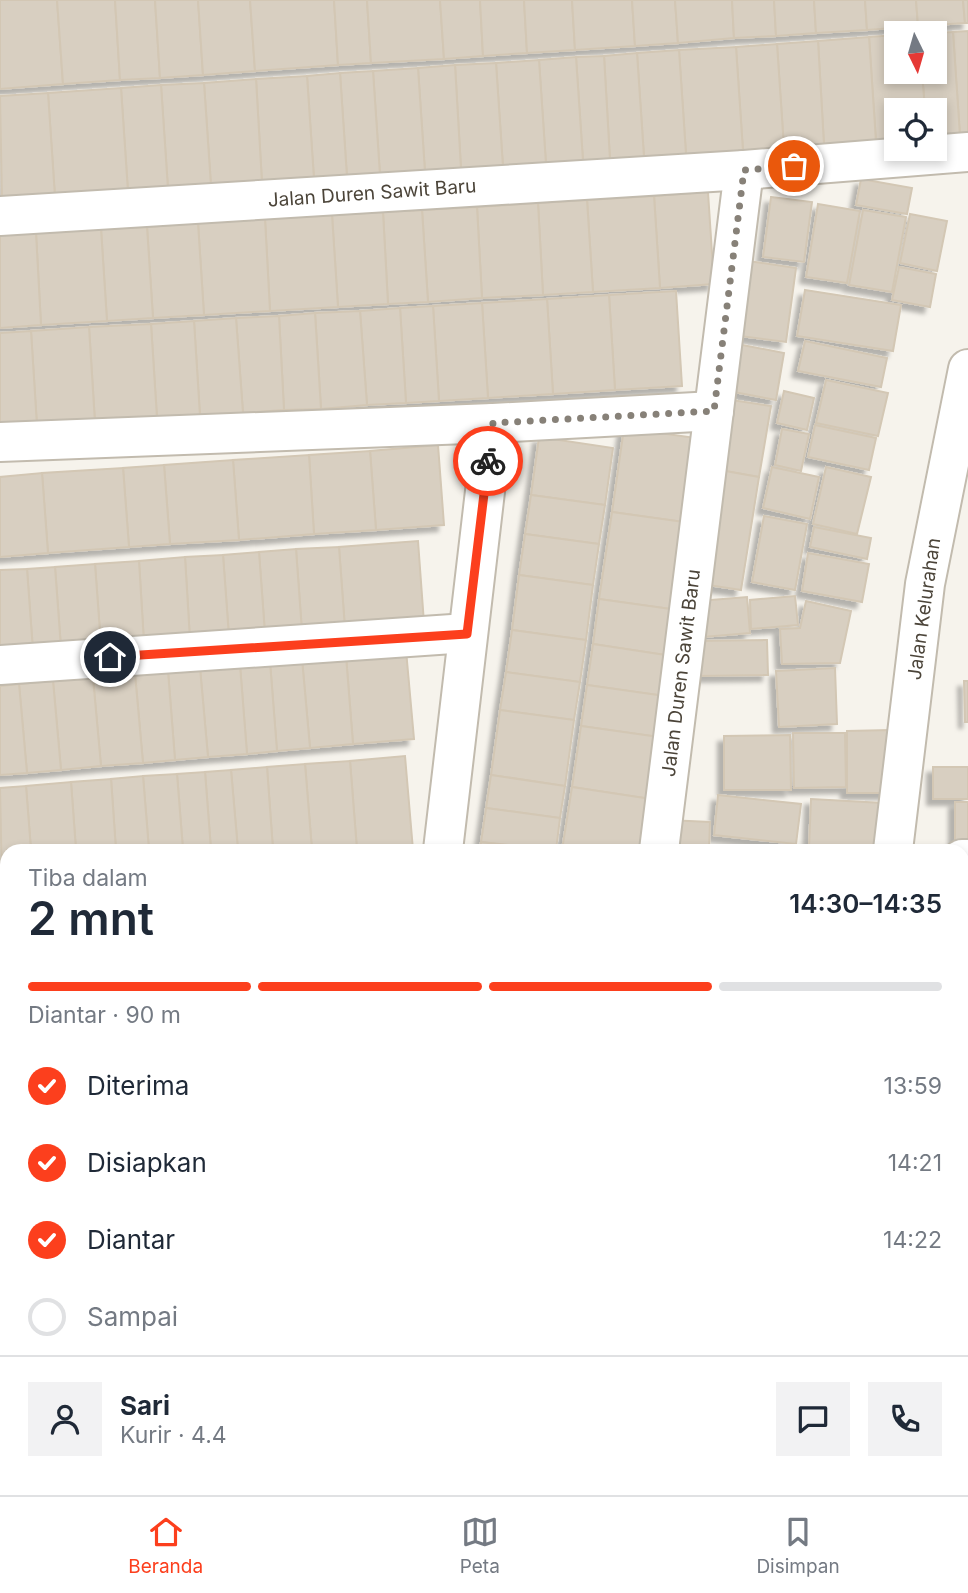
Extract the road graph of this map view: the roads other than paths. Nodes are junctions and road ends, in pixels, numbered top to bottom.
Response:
1 (968, 152) edge
2 (744, 170) junction
3 (0, 216) edge
4 (968, 369) edge
5 (714, 411) junction
6 (493, 423) junction
7 (0, 442) edge
8 (467, 634) junction
9 (0, 665) edge
10 (444, 844) edge
11 (660, 844) edge
12 (894, 844) edge

1 - 2 street, Jalan Duren Sawit Baru
2 - 3 street, Jalan Duren Sawit Baru
2 - 5 street, Jalan Duren Sawit Baru
4 - 12 street, Jalan Kelurahan
5 - 6 street
5 - 11 street, Jalan Duren Sawit Baru
6 - 7 street
6 - 8 street
8 - 9 street
8 - 10 street

